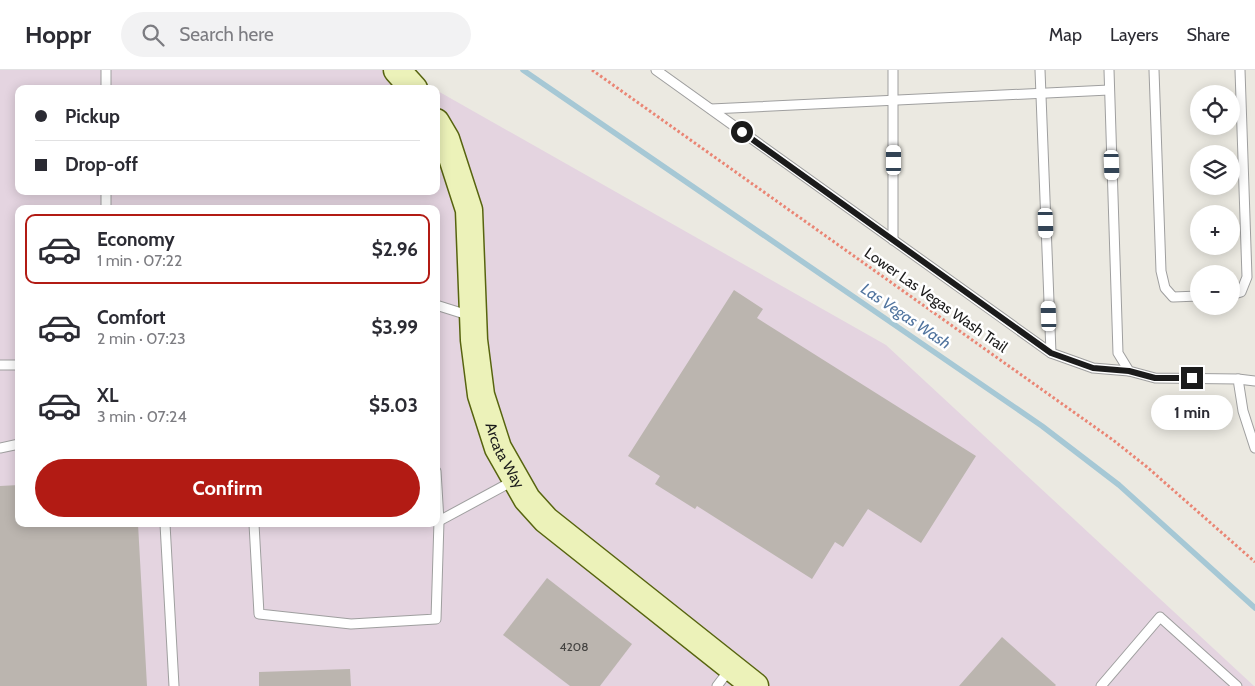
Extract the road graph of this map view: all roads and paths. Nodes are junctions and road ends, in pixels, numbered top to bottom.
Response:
1 (106, 70) edge
2 (397, 70) edge
3 (592, 70) edge
4 (656, 70) edge
5 (893, 70) edge
6 (1040, 70) edge
7 (1109, 70) edge
8 (1154, 70) edge
9 (1240, 70) edge
10 (106, 85) edge
11 (410, 85) edge
12 (1109, 90) junction
13 (1040, 93) junction
14 (894, 100) junction
15 (711, 109) junction
16 (440, 129) edge
17 (893, 240) junction
18 (1240, 293) edge
19 (1190, 296) edge
20 (440, 306) edge
21 (473, 317) junction
22 (1051, 353) junction
23 (15, 364) edge
24 (0, 365) edge
25 (1129, 371) junction
26 (1238, 379) junction
27 (1255, 380) edge
28 (15, 445) edge
29 (0, 448) edge
30 (1255, 448) edge
31 (516, 480) junction
32 (440, 520) edge
33 (165, 527) edge
34 (254, 527) edge
35 (439, 527) edge
36 (1255, 562) edge
37 (724, 677) edge
38 (174, 686) edge
39 (755, 686) edge
40 (1101, 686) edge
41 (1237, 686) edge

1 - 10 lane
2 - 11 street
3 - 36 path, Lower Las Vegas Wash Trail
4 - 15 lane
5 - 14 lane
6 - 13 lane
7 - 12 lane
8 - 19 lane
9 - 18 lane
12 - 13 lane
12 - 25 lane
13 - 14 lane
13 - 22 lane
14 - 15 lane
14 - 17 lane
15 - 17 lane
16 - 21 street, Arcata Way
17 - 22 lane
20 - 21 lane
21 - 31 street, Arcata Way
22 - 25 lane
23 - 24 lane
25 - 26 lane
26 - 27 lane
26 - 30 lane
28 - 29 lane
31 - 32 lane
31 - 37 street, Arcata Way
33 - 38 lane
34 - 35 lane
37 - 39 street, Arcata Way
40 - 41 lane

